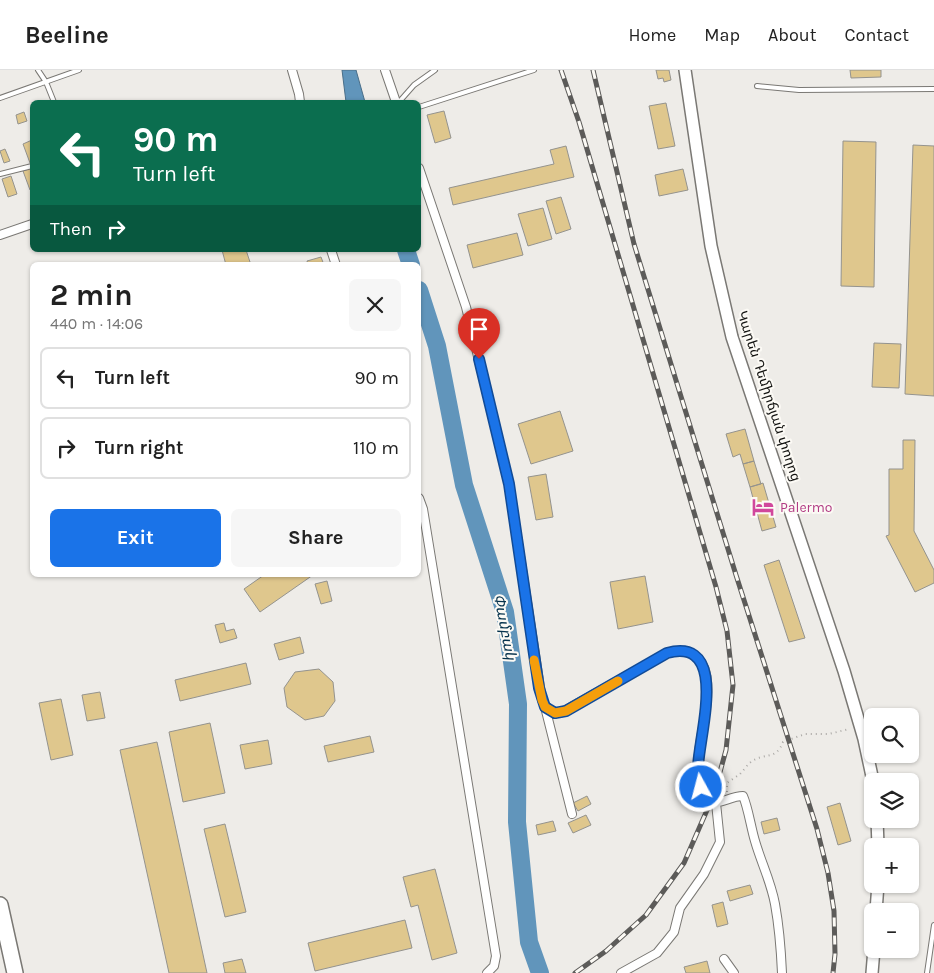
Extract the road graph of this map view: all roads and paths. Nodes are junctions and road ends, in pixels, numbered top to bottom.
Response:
1 (38, 70) edge
2 (79, 70) edge
3 (292, 70) edge
4 (386, 70) edge
5 (435, 70) edge
6 (534, 70) edge
7 (685, 70) edge
8 (46, 82) junction
9 (756, 86) dead end
10 (934, 89) edge
11 (0, 98) edge
12 (53, 100) edge
13 (300, 100) edge
14 (397, 100) edge
15 (400, 100) edge
16 (421, 106) edge
17 (30, 166) edge
18 (0, 174) edge
19 (421, 174) edge
20 (30, 225) edge
21 (0, 235) edge
22 (421, 504) edge
23 (545, 707) junction
24 (861, 726) junction
25 (871, 773) edge
26 (728, 799) junction
27 (716, 804) junction
28 (572, 814) dead end
29 (0, 905) edge
30 (934, 925) edge
31 (874, 958) edge
32 (724, 959) dead end
33 (874, 971) edge
34 (15, 973) edge
35 (487, 973) edge
36 (621, 973) edge
37 (734, 973) edge
38 (782, 973) edge
39 (927, 973) edge

1 - 8 lane
2 - 8 lane
3 - 13 street
4 - 14 street
5 - 15 lane
6 - 16 lane
7 - 24 main road, Կարեն Դեմիրճյան փողոց
8 - 11 lane
8 - 12 lane
9 - 10 lane
17 - 18 lane
19 - 23 street
20 - 21 street
22 - 35 street
23 - 27 street
23 - 28 street
24 - 25 main road, Կարեն Դեմիրճյան փողոց
24 - 26 path
26 - 27 street
26 - 38 street
27 - 36 street
29 - 34 highway
30 - 39 lane
31 - 33 main road
32 - 37 street

